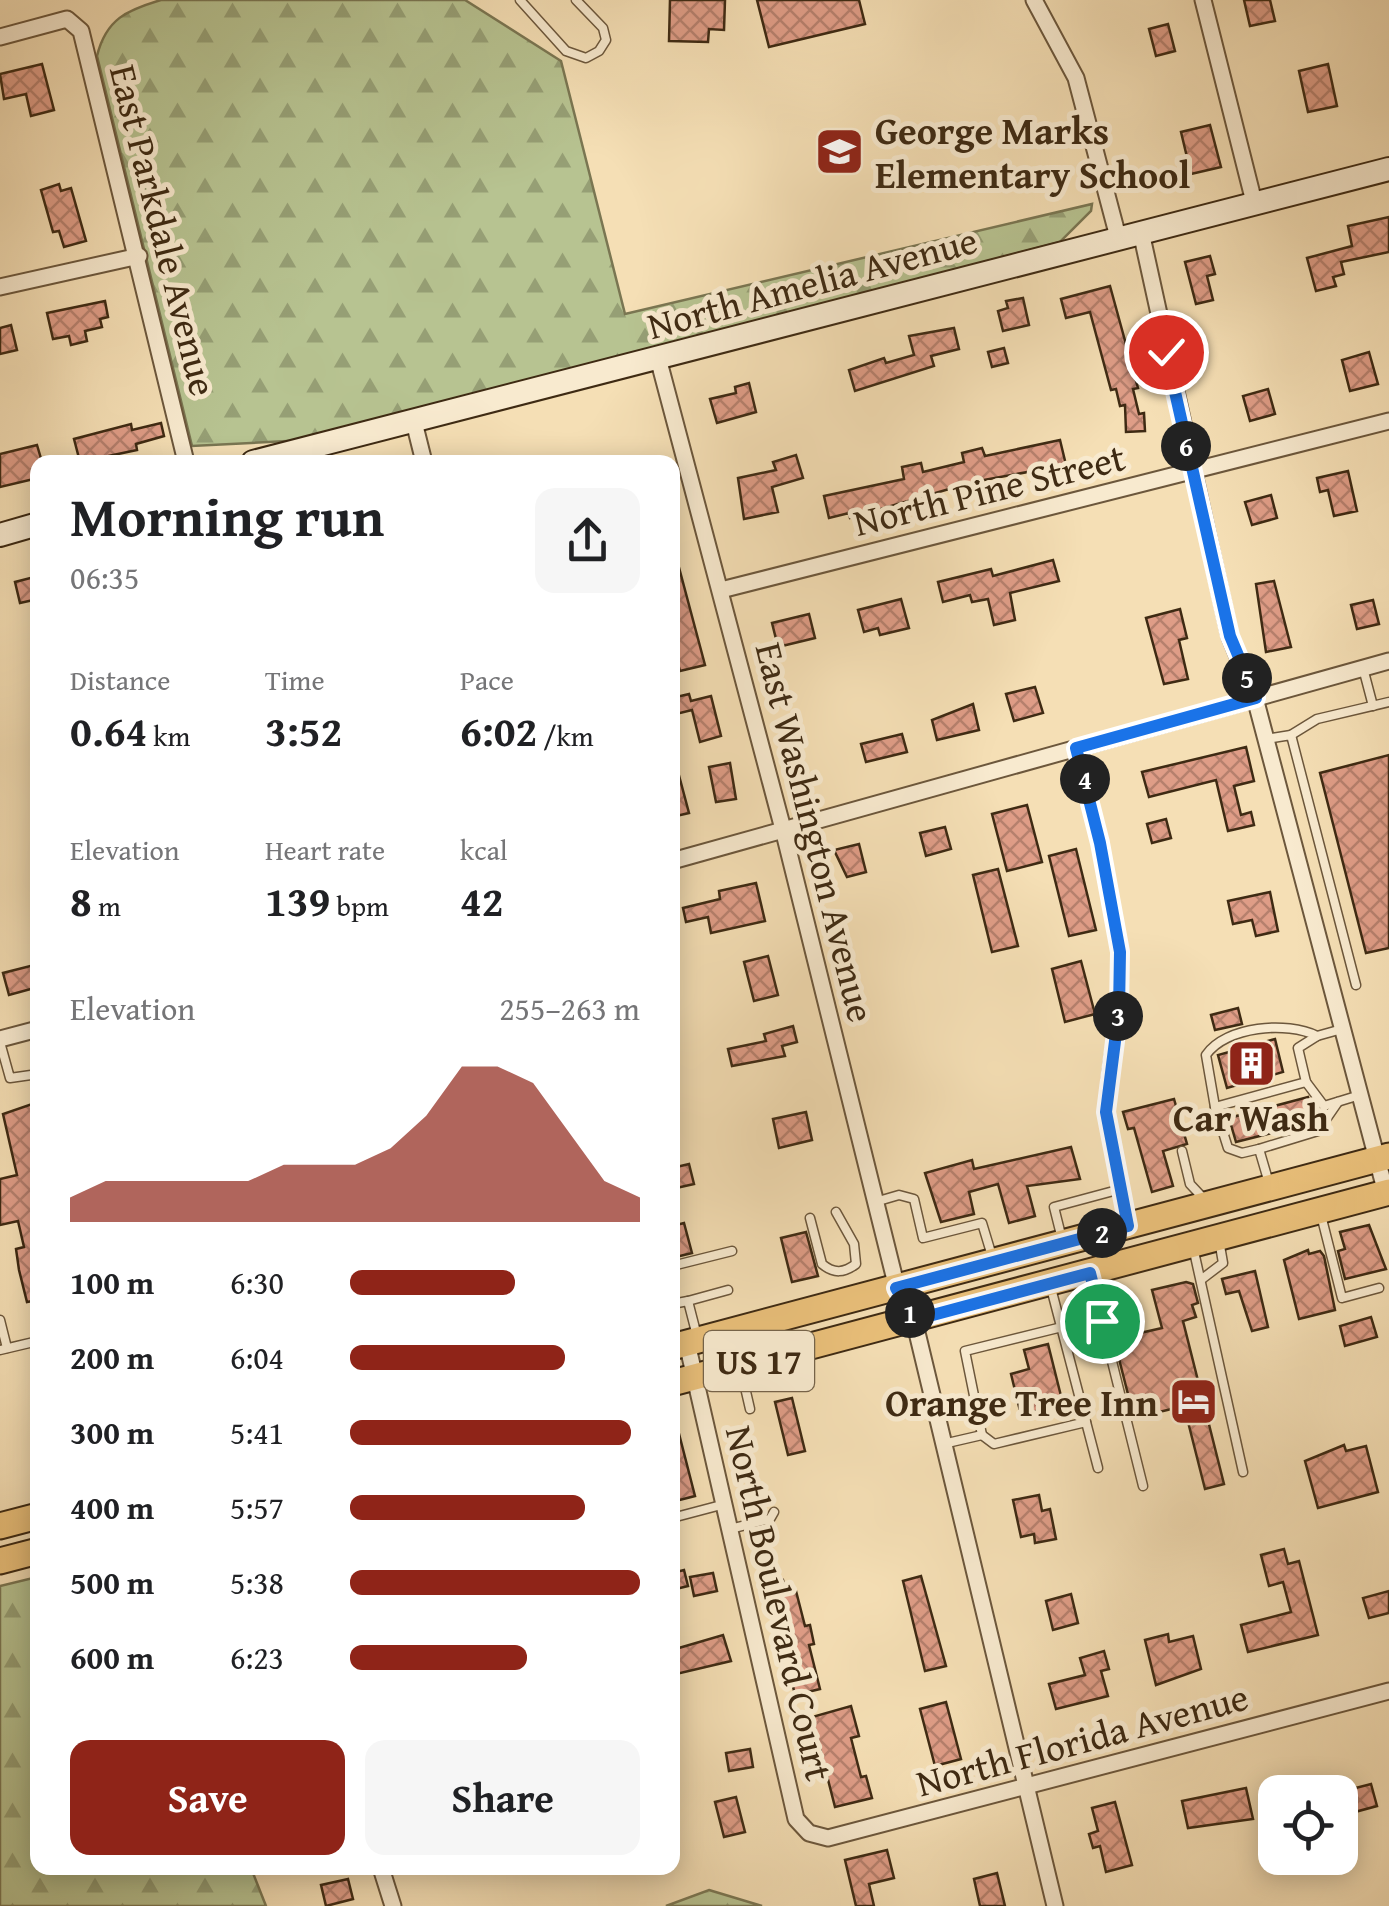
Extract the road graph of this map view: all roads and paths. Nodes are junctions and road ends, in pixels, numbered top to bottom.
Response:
1 (520, 0) edge
2 (576, 0) edge
3 (1034, 0) edge
4 (1203, 0) edge
5 (0, 37) edge
6 (1389, 168) edge
7 (1254, 202) junction
8 (1130, 235) junction
9 (138, 256) junction
10 (0, 287) edge
11 (658, 358) junction
12 (1389, 421) edge
13 (414, 422) junction
14 (184, 455) edge
15 (280, 455) edge
16 (422, 455) edge
17 (1191, 472) junction
18 (30, 526) edge
19 (0, 535) edge
20 (721, 590) junction
21 (1389, 661) edge
22 (1363, 668) junction
23 (1256, 698) junction
24 (1389, 702) edge
25 (1373, 706) junction
26 (1292, 735) junction
27 (1266, 738) junction
28 (1076, 748) junction
29 (783, 829) junction
30 (680, 859) edge
31 (1356, 985) dead end
32 (1342, 1030) junction
33 (30, 1031) edge
34 (1317, 1036) junction
35 (0, 1040) edge
36 (30, 1075) edge
37 (1306, 1082) junction
38 (1360, 1095) junction
39 (1338, 1102) junction
40 (1215, 1107) junction
41 (1259, 1149) junction
42 (1182, 1151) dead end
43 (1383, 1158) edge
44 (1270, 1188) junction
45 (1121, 1189) junction
46 (1388, 1196) edge
47 (875, 1202) junction
48 (1208, 1204) junction
49 (1320, 1211) junction
50 (836, 1212) dead end
51 (810, 1218) dead end
52 (1128, 1226) junction
53 (1219, 1238) junction
54 (1063, 1243) junction
55 (1192, 1245) junction
56 (732, 1251) dead end
57 (993, 1262) junction
58 (680, 1264) edge
59 (1090, 1273) junction
60 (1202, 1279) junction
61 (1050, 1283) junction
62 (896, 1288) junction
63 (1379, 1288) dead end
64 (728, 1290) dead end
65 (688, 1300) junction
66 (680, 1302) edge
67 (0, 1320) edge
68 (914, 1320) junction
69 (1062, 1326) junction
70 (30, 1343) edge
71 (686, 1344) edge
72 (3, 1349) edge
73 (740, 1366) junction
74 (684, 1380) edge
75 (750, 1409) dead end
76 (1086, 1422) junction
77 (982, 1435) junction
78 (943, 1444) junction
79 (1098, 1468) dead end
80 (1243, 1472) dead end
81 (1143, 1486) dead end
82 (724, 1504) junction
83 (774, 1512) dead end
84 (680, 1516) edge
85 (30, 1518) edge
86 (0, 1526) edge
87 (730, 1529) junction
88 (30, 1553) edge
89 (0, 1561) edge
90 (1389, 1691) edge
91 (1024, 1789) junction
92 (796, 1819) joint
93 (382, 1875) edge
94 (393, 1906) edge
95 (1055, 1906) edge

1 - 2 lane
3 - 8 street
4 - 7 street
5 - 9 street, East Parkdale Avenue
6 - 7 main road, North Amelia Avenue
7 - 8 main road, North Amelia Avenue
8 - 11 main road, North Amelia Avenue
8 - 17 street
9 - 10 street
9 - 14 street, East Parkdale Avenue
11 - 13 main road, North Amelia Avenue
11 - 20 street, East Washington Avenue
12 - 17 street, North Pine Street
13 - 15 main road, North Amelia Avenue
13 - 16 street
17 - 20 street, North Pine Street
17 - 23 street
18 - 19 main road
20 - 29 street, East Washington Avenue
21 - 22 street
22 - 23 street
22 - 25 lane
23 - 27 street
23 - 28 street
24 - 25 lane
25 - 26 lane
26 - 27 lane
26 - 31 lane
27 - 32 street
28 - 29 street
28 - 45 lane
29 - 30 street
29 - 47 street, East Washington Avenue
32 - 34 lane
32 - 38 street
33 - 35 street
34 - 37 lane
34 - 40 lane
35 - 36 lane
37 - 39 lane
37 - 40 lane
38 - 39 lane
38 - 43 street
39 - 41 lane
40 - 41 lane
41 - 44 lane
42 - 48 lane
43 - 44 main road, US 17
43 - 46 street
44 - 48 main road, US 17
45 - 52 lane
45 - 54 lane
46 - 49 main road, US 17
47 - 57 lane
47 - 62 street, East Washington Avenue
48 - 52 main road, US 17
49 - 53 main road, US 17
49 - 63 lane
50 - 51 lane
52 - 54 main road, US 17
53 - 55 main road, US 17
53 - 60 lane
54 - 57 main road, US 17
55 - 59 main road, US 17
55 - 60 lane
56 - 58 lane
57 - 62 main road, US 17
59 - 61 main road, US 17
59 - 81 lane
60 - 80 lane
61 - 68 main road, US 17
61 - 69 lane
62 - 68 street, East Washington Avenue
62 - 71 main road, US 17
64 - 65 lane
65 - 66 lane
65 - 71 lane
67 - 72 lane
68 - 73 main road, US 17
68 - 78 street, East Washington Avenue
69 - 76 lane
69 - 77 lane
70 - 72 lane
71 - 74 street, North Boulevard Court
73 - 74 main road, US 17
73 - 75 lane
74 - 82 street, North Boulevard Court
76 - 77 lane
76 - 79 lane
77 - 78 lane
78 - 91 street, East Washington Avenue
82 - 84 lane
82 - 87 street, North Boulevard Court
83 - 87 lane
85 - 86 main road
87 - 92 street, North Boulevard Court
88 - 89 main road
90 - 91 street, North Florida Avenue
91 - 92 street, North Florida Avenue
91 - 95 street, East Washington Avenue
93 - 94 street

